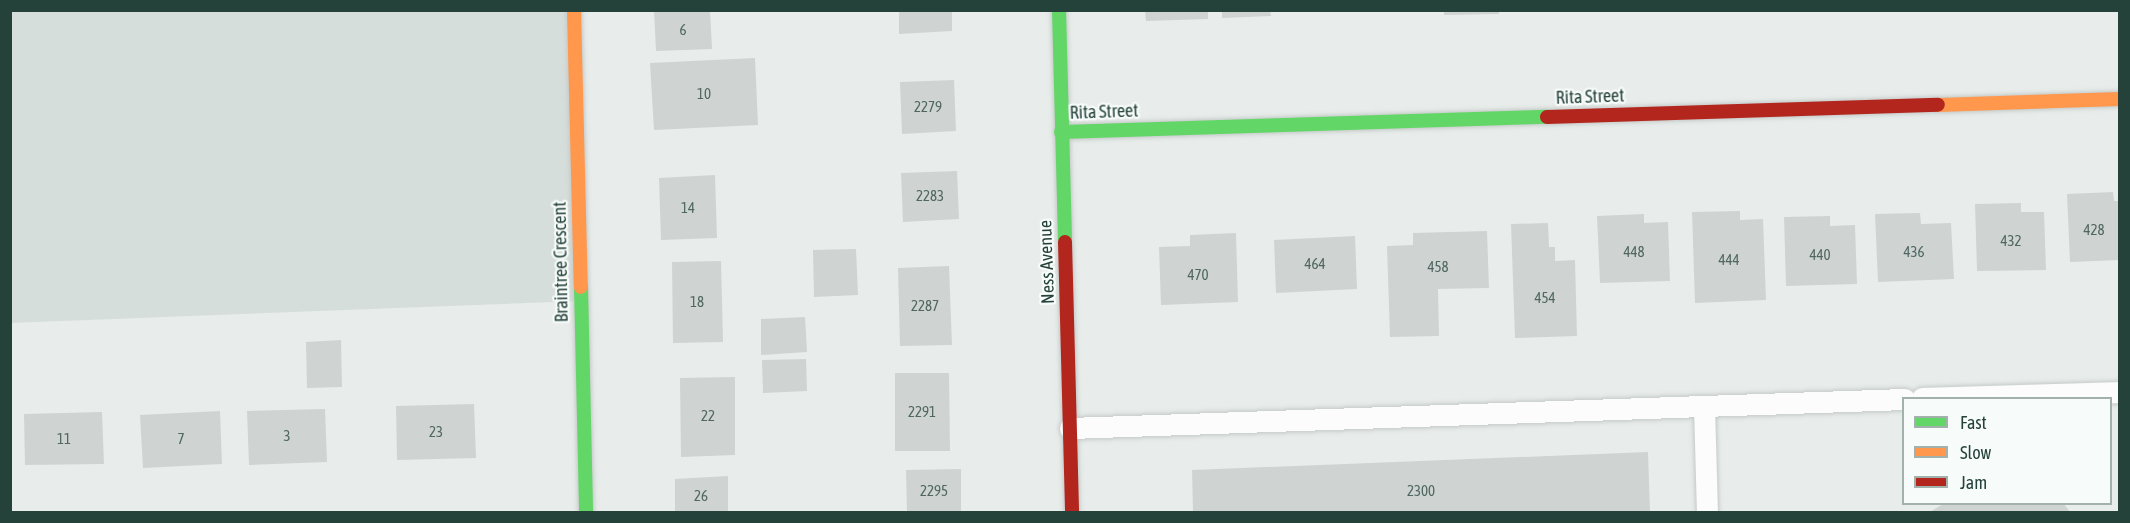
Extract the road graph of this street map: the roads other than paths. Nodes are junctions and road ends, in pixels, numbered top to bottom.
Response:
1 (574, 10) edge
2 (1059, 10) edge
3 (2120, 99) edge
4 (1061, 132) junction
5 (2120, 392) edge
6 (1979, 397) edge
7 (1902, 399) edge
8 (1704, 406) junction
9 (1070, 428) junction
10 (586, 513) edge
11 (1072, 513) edge
12 (1707, 513) edge

1 - 10 street, Braintree Crescent
2 - 4 street, Ness Avenue
3 - 4 street, Rita Street
4 - 9 street, Ness Avenue
5 - 6 lane
7 - 8 lane
8 - 9 lane
8 - 12 lane
9 - 11 street, Ness Avenue

